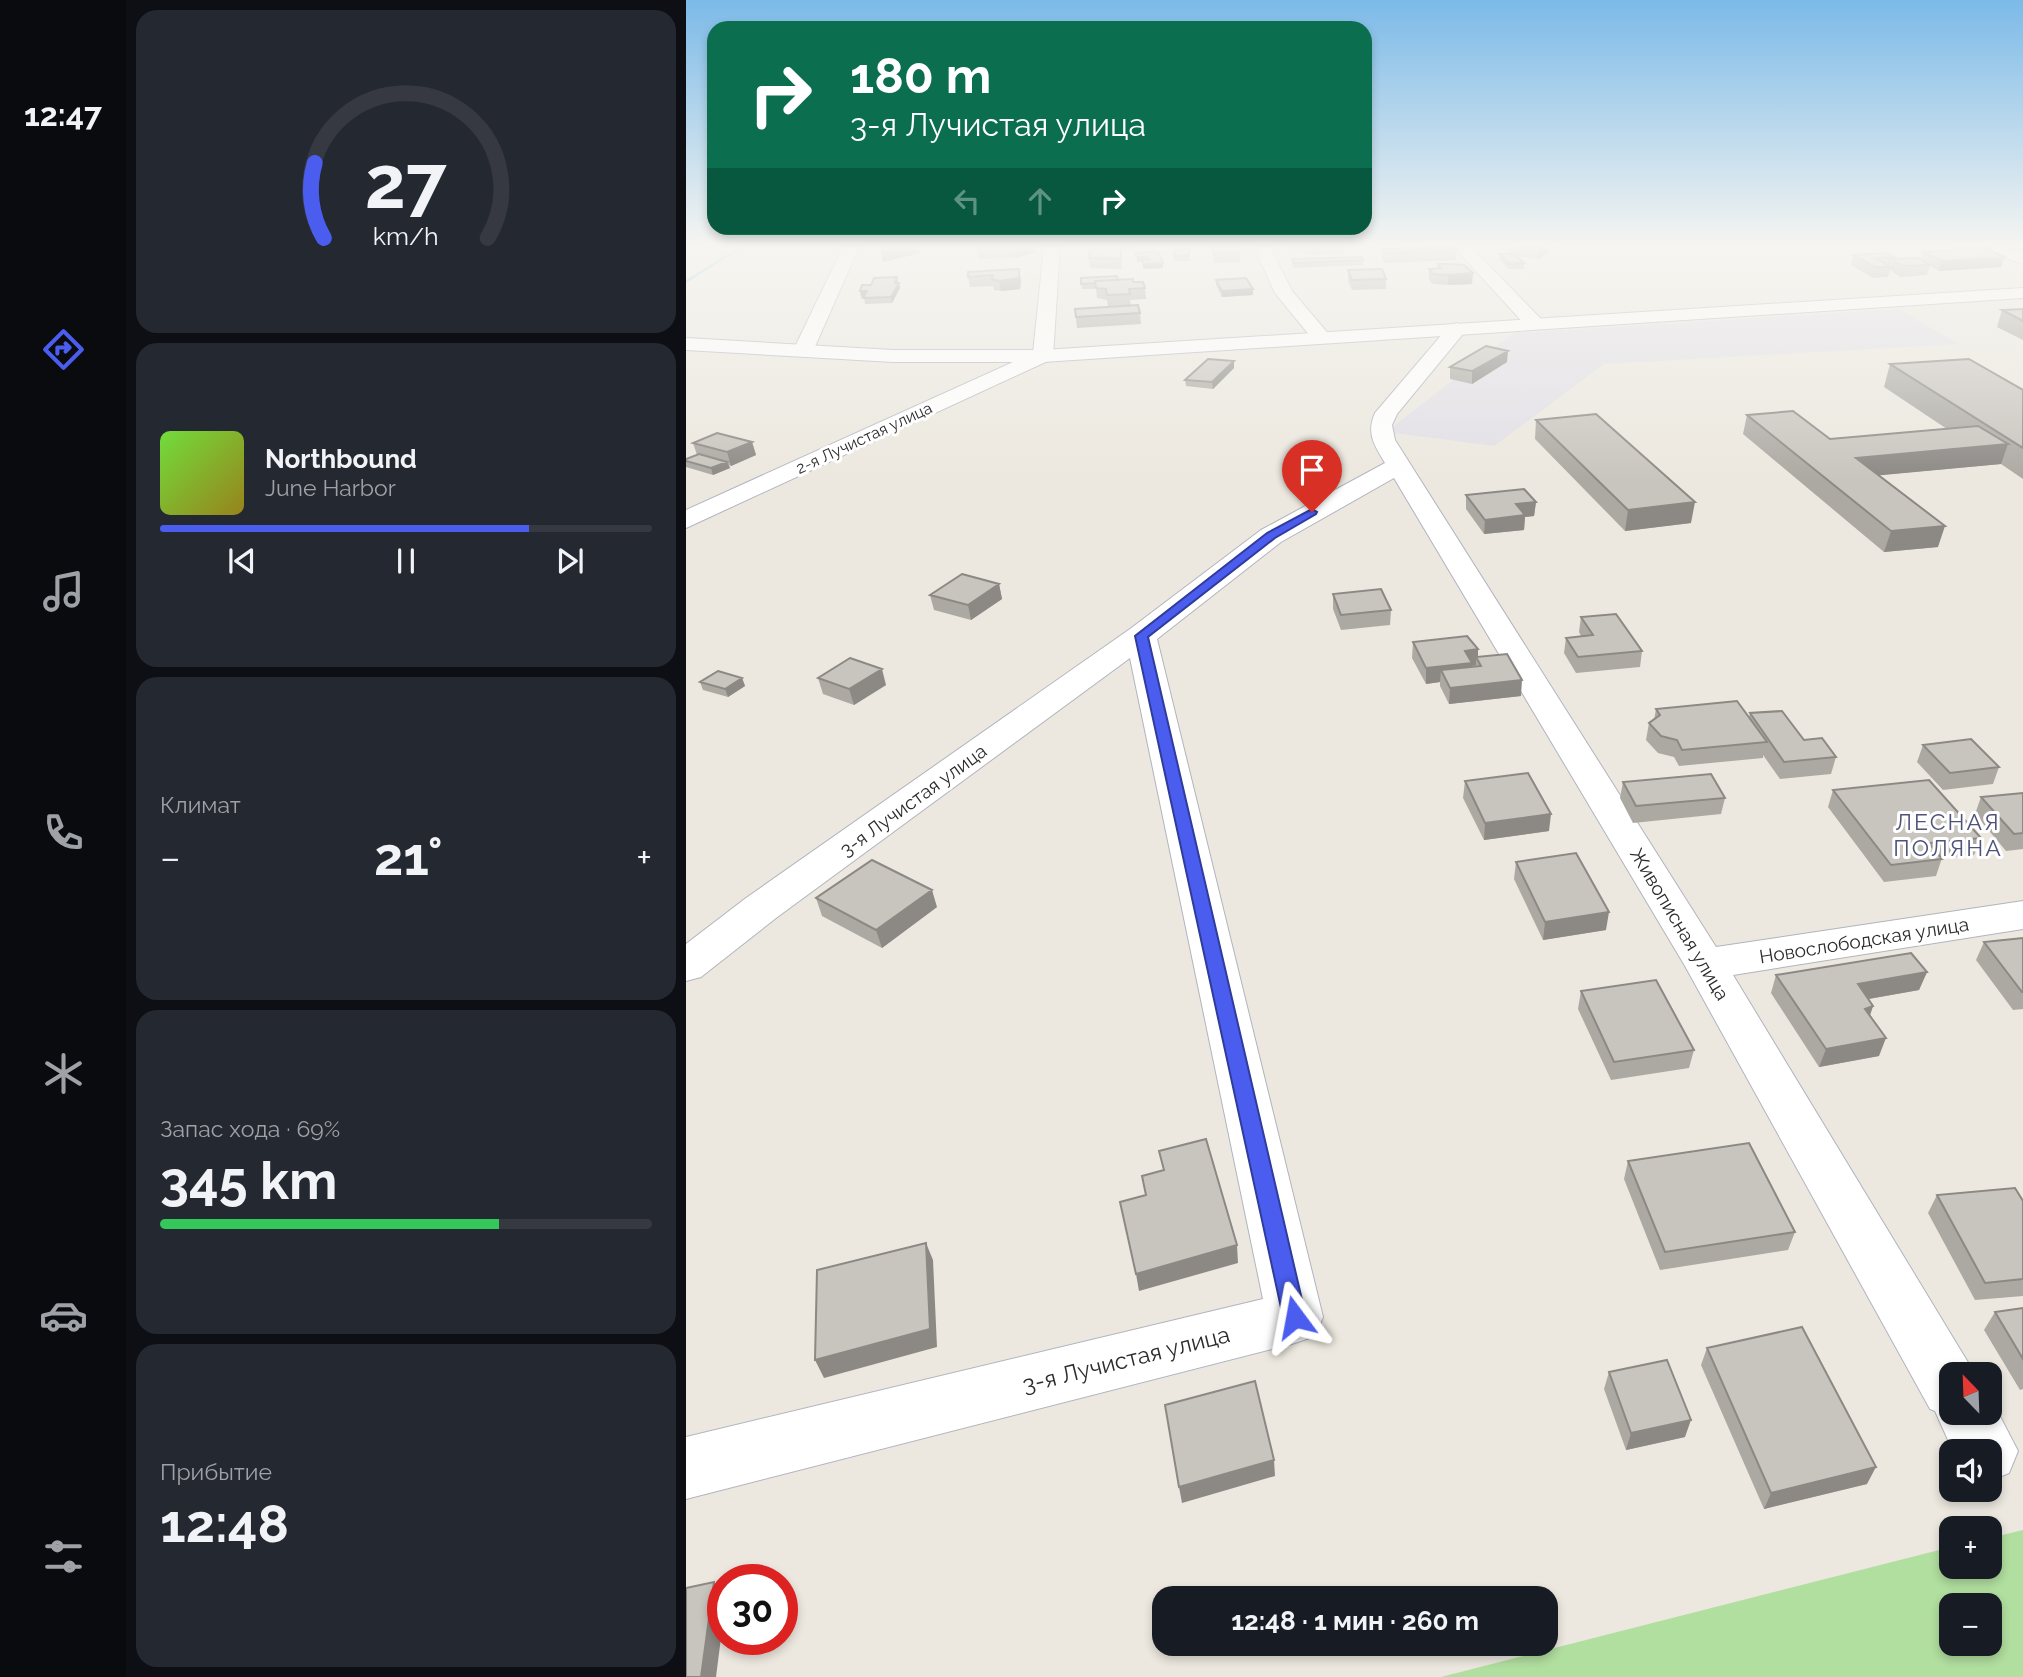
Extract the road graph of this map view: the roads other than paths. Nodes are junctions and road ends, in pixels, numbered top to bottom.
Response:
1 (815, 325) edge
2 (1046, 325) edge
3 (1311, 325) edge
4 (1519, 325) edge
5 (1457, 330) junction
6 (1322, 338) junction
7 (686, 344) edge
8 (803, 352) junction
9 (1043, 356) junction
10 (1397, 466) junction
11 (686, 520) edge
12 (1141, 636) junction
13 (2023, 915) edge
14 (1705, 964) junction
15 (686, 966) edge
16 (1939, 1368) edge
17 (686, 1468) edge

1 - 8 street
2 - 9 street
3 - 6 street
4 - 5 street
5 - 6 street
5 - 10 street, Живописная улица
6 - 9 street
7 - 8 street
8 - 9 street
9 - 11 street, 2-я Лучистая улица
10 - 12 street, 3-я Лучистая улица
10 - 14 street, Живописная улица
12 - 15 street, 3-я Лучистая улица
12 - 17 street, 3-я Лучистая улица
13 - 14 street, Новослободская улица
14 - 16 street, Живописная улица

